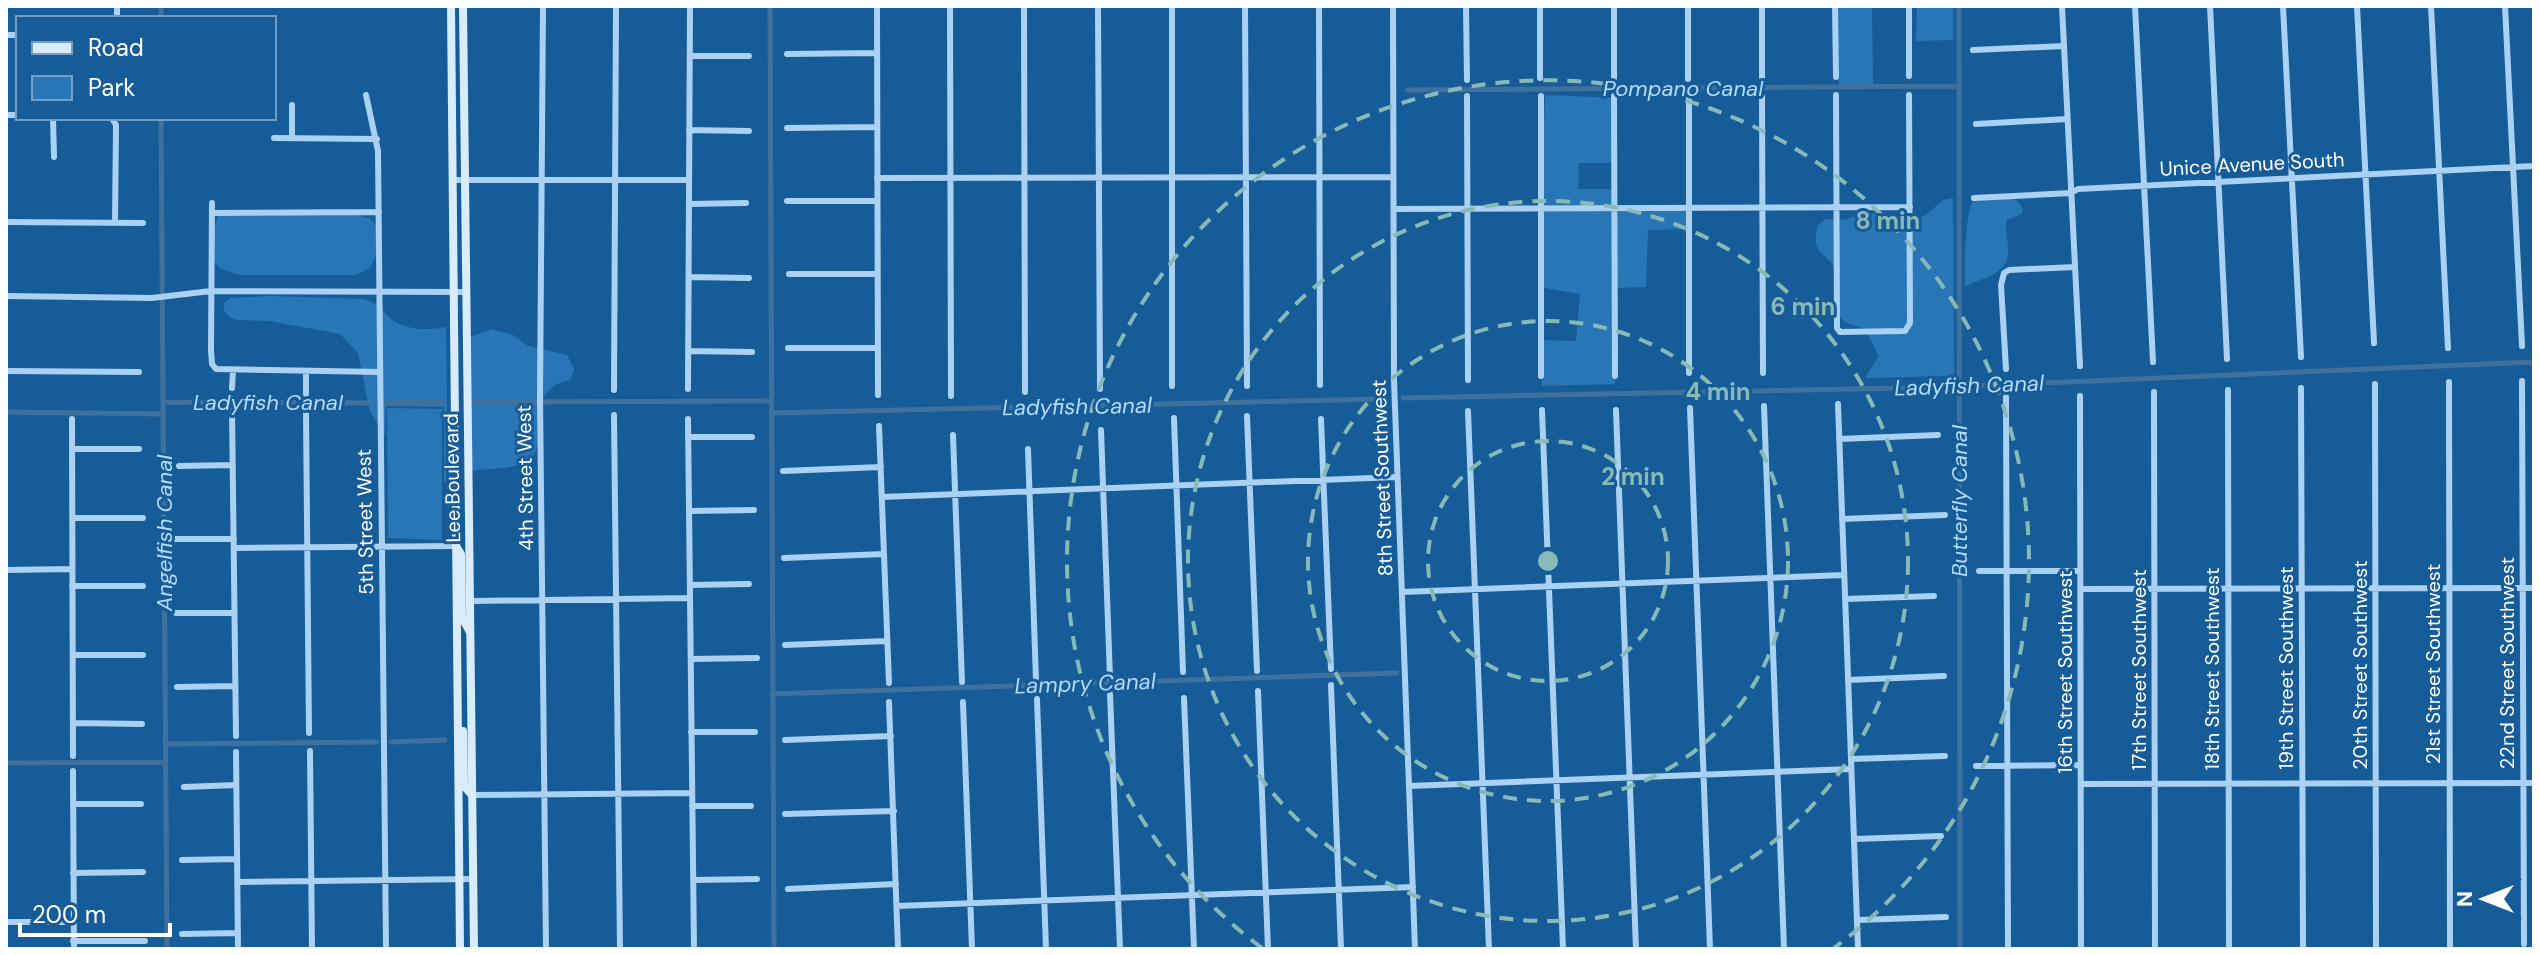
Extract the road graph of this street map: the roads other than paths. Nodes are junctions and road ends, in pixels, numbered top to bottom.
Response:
1 (451, 6) edge
2 (463, 6) edge
3 (543, 6) edge
4 (616, 6) edge
5 (690, 6) edge
6 (877, 6) edge
7 (950, 6) edge
8 (1024, 6) edge
9 (1098, 6) edge
10 (1172, 6) edge
11 (1245, 6) edge
12 (1319, 6) edge
13 (1393, 6) edge
14 (1466, 6) edge
15 (1540, 6) edge
16 (1614, 6) edge
17 (1688, 6) edge
18 (1762, 6) edge
19 (1835, 6) edge
20 (1909, 6) edge
21 (2062, 6) edge
22 (2135, 6) edge
23 (2210, 6) edge
24 (2283, 6) edge
25 (2357, 6) edge
26 (2431, 6) edge
27 (2505, 6) edge
28 (2064, 46) junction
29 (1973, 50) dead end
30 (877, 53) junction
31 (787, 54) dead end
32 (690, 56) junction
33 (749, 56) dead end
34 (1909, 76) dead end
35 (1836, 77) dead end
36 (1540, 78) dead end
37 (1614, 78) dead end
38 (1762, 78) dead end
39 (1688, 79) dead end
40 (1467, 80) dead end
41 (366, 95) dead end
42 (1836, 95) dead end
43 (1909, 95) dead end
44 (1467, 96) dead end
45 (1541, 96) dead end
46 (1614, 96) dead end
47 (1689, 97) dead end
48 (1762, 97) dead end
49 (292, 105) dead end
50 (2067, 119) junction
51 (53, 120) edge
52 (114, 120) edge
53 (1976, 124) dead end
54 (877, 127) junction
55 (787, 128) dead end
56 (689, 130) junction
57 (749, 131) dead end
58 (274, 138) dead end
59 (292, 138) junction
60 (377, 139) junction
61 (54, 157) dead end
62 (2534, 166) edge
63 (2513, 167) junction
64 (2439, 171) junction
65 (2366, 175) junction
66 (1246, 177) junction
67 (1320, 177) junction
68 (1393, 177) junction
69 (877, 178) junction
70 (951, 178) junction
71 (1024, 178) junction
72 (1098, 178) junction
73 (1172, 178) junction
74 (2292, 178) junction
75 (452, 180) junction
76 (465, 180) junction
77 (541, 180) junction
78 (689, 180) junction
79 (615, 181) junction
80 (2218, 182) junction
81 (2144, 185) junction
82 (2071, 193) junction
83 (1974, 198) dead end
84 (787, 201) dead end
85 (877, 201) junction
86 (212, 203) dead end
87 (746, 203) dead end
88 (689, 204) junction
89 (1836, 207) junction
90 (1910, 207) junction
91 (1615, 208) junction
92 (1688, 208) junction
93 (1762, 208) junction
94 (1394, 209) junction
95 (1467, 209) junction
96 (1541, 209) junction
97 (379, 212) junction
98 (212, 213) junction
99 (6, 222) edge
100 (115, 223) junction
101 (143, 223) dead end
102 (2075, 267) junction
103 (789, 274) dead end
104 (877, 274) junction
105 (689, 277) junction
106 (749, 278) dead end
107 (211, 291) junction
108 (380, 291) junction
109 (453, 292) junction
110 (465, 292) junction
111 (6, 296) edge
112 (2374, 343) dead end
113 (2522, 346) dead end
114 (788, 348) dead end
115 (878, 348) junction
116 (2448, 348) dead end
117 (688, 351) junction
118 (752, 352) dead end
119 (2301, 357) dead end
120 (2227, 359) dead end
121 (2153, 362) dead end
122 (2080, 366) dead end
123 (2006, 369) dead end
124 (6, 371) edge
125 (233, 371) junction
126 (139, 372) dead end
127 (306, 372) junction
128 (380, 372) junction
129 (1689, 373) dead end
130 (1763, 373) dead end
131 (1541, 376) dead end
132 (1615, 376) dead end
133 (1468, 380) dead end
134 (2522, 381) dead end
135 (2449, 382) dead end
136 (2375, 384) dead end
137 (1320, 385) dead end
138 (1172, 386) dead end
139 (1247, 386) dead end
140 (232, 388) dead end
141 (2301, 388) dead end
142 (688, 389) dead end
143 (1100, 389) dead end
144 (614, 390) dead end
145 (2228, 390) dead end
146 (1025, 392) dead end
147 (2154, 392) dead end
148 (306, 394) dead end
149 (878, 395) dead end
150 (951, 396) dead end
151 (2080, 396) dead end
152 (2006, 397) dead end
153 (1838, 404) dead end
154 (1764, 406) dead end
155 (1690, 408) dead end
156 (232, 410) dead end
157 (1542, 410) dead end
158 (1616, 410) dead end
159 (1468, 411) dead end
160 (306, 413) dead end
161 (614, 415) dead end
162 (1247, 416) dead end
163 (1174, 418) dead end
164 (72, 419) dead end
165 (688, 419) dead end
166 (1321, 419) dead end
167 (879, 426) dead end
168 (1101, 430) dead end
169 (953, 435) dead end
170 (1938, 435) dead end
171 (688, 437) junction
172 (752, 437) dead end
173 (1839, 439) junction
174 (72, 449) junction
175 (139, 449) dead end
176 (1028, 449) dead end
177 (233, 465) junction
178 (179, 466) dead end
179 (881, 467) junction
180 (783, 471) dead end
181 (1397, 477) junction
182 (1324, 480) junction
183 (1250, 483) junction
184 (1177, 486) junction
185 (1103, 489) junction
186 (1029, 491) junction
187 (955, 494) junction
188 (882, 497) junction
189 (754, 510) dead end
190 (689, 511) junction
191 (1945, 515) dead end
192 (73, 518) junction
193 (143, 518) dead end
194 (1842, 519) junction
195 (175, 539) dead end
196 (234, 539) junction
197 (381, 546) junction
198 (455, 546) junction
199 (308, 547) junction
200 (234, 548) junction
201 (884, 554) junction
202 (784, 558) dead end
203 (72, 569) junction
204 (6, 570) edge
205 (1979, 571) dead end
206 (2007, 571) junction
207 (2080, 571) junction
208 (1844, 575) junction
209 (1770, 578) junction
210 (1697, 581) junction
211 (1623, 583) junction
212 (749, 584) dead end
213 (690, 585) junction
214 (72, 586) junction
215 (143, 586) dead end
216 (1549, 586) junction
217 (2449, 588) junction
218 (2523, 588) junction
219 (2534, 588) edge
220 (1475, 589) junction
221 (2081, 589) junction
222 (2155, 589) junction
223 (2228, 589) junction
224 (2302, 589) junction
225 (2376, 589) junction
226 (1402, 592) junction
227 (1934, 596) dead end
228 (690, 598) junction
229 (616, 599) junction
230 (1845, 599) junction
231 (543, 600) junction
232 (470, 601) junction
233 (176, 613) dead end
234 (234, 613) junction
235 (470, 633) junction
236 (887, 641) junction
237 (785, 645) dead end
238 (73, 655) junction
239 (143, 655) dead end
240 (757, 658) dead end
241 (691, 659) junction
242 (1331, 669) dead end
243 (1257, 671) dead end
244 (1183, 672) dead end
245 (1944, 676) dead end
246 (1110, 678) dead end
247 (1036, 680) dead end
248 (1848, 680) junction
249 (962, 682) dead end
250 (889, 683) dead end
251 (1331, 685) dead end
252 (235, 686) junction
253 (177, 687) dead end
254 (1258, 691) dead end
255 (1110, 694) dead end
256 (1184, 698) dead end
257 (1037, 699) dead end
258 (889, 702) dead end
259 (963, 702) dead end
260 (457, 712) junction
261 (73, 723) junction
262 (142, 724) dead end
263 (691, 732) junction
264 (755, 732) dead end
265 (309, 733) dead end
266 (236, 736) dead end
267 (891, 736) junction
268 (785, 740) dead end
269 (310, 751) dead end
270 (236, 752) dead end
271 (73, 756) dead end
272 (1945, 756) dead end
273 (1851, 759) junction
274 (2081, 765) junction
275 (1976, 766) dead end
276 (2007, 766) junction
277 (1851, 769) junction
278 (73, 771) dead end
279 (1778, 772) junction
280 (1704, 775) junction
281 (1630, 778) junction
282 (1556, 781) junction
283 (2302, 783) junction
284 (2376, 783) junction
285 (2450, 783) junction
286 (2524, 783) junction
287 (2534, 783) edge
288 (1483, 784) junction
289 (2081, 784) junction
290 (2155, 784) junction
291 (2229, 784) junction
292 (236, 785) junction
293 (1409, 786) junction
294 (184, 787) dead end
295 (618, 793) junction
296 (692, 793) junction
297 (545, 794) junction
298 (472, 795) junction
299 (73, 804) junction
300 (141, 804) dead end
301 (692, 806) junction
302 (751, 806) dead end
303 (894, 811) junction
304 (785, 814) dead end
305 (1941, 836) dead end
306 (1854, 839) junction
307 (237, 859) junction
308 (182, 860) dead end
309 (143, 872) dead end
310 (73, 873) junction
311 (473, 879) junction
312 (757, 879) dead end
313 (459, 880) junction
314 (693, 880) junction
315 (311, 881) junction
316 (385, 881) junction
317 (238, 882) junction
318 (896, 884) junction
319 (1413, 887) junction
320 (788, 889) dead end
321 (1339, 890) junction
322 (1265, 892) junction
323 (1192, 895) junction
324 (1118, 898) junction
325 (1044, 901) junction
326 (971, 904) junction
327 (897, 906) junction
328 (1946, 917) dead end
329 (1857, 920) junction
330 (6, 922) edge
331 (73, 922) junction
332 (238, 933) junction
333 (182, 934) dead end
334 (145, 941) dead end
335 (2524, 944) dead end
336 (74, 945) edge
337 (2229, 947) edge
338 (2376, 947) edge
339 (2450, 947) dead end
340 (2008, 948) edge
341 (2081, 948) edge
342 (2155, 948) edge
343 (2303, 948) edge
344 (238, 949) edge
345 (312, 949) edge
346 (386, 949) edge
347 (460, 949) edge
348 (474, 949) edge
349 (546, 949) edge
350 (620, 949) edge
351 (694, 949) edge
352 (898, 949) edge
353 (972, 949) edge
354 (1046, 949) edge
355 (1120, 949) edge
356 (1194, 949) edge
357 (1268, 949) edge
358 (1341, 949) edge
359 (1415, 949) edge
360 (1489, 949) edge
361 (1563, 949) edge
362 (1636, 949) edge
363 (1710, 949) edge
364 (1784, 949) edge
365 (1858, 949) edge

1 - 75 main road, Lee Boulevard
2 - 76 main road, Lee Boulevard
3 - 77 street, 4th Street West
4 - 79 street
5 - 32 street
6 - 30 street
7 - 70 street
8 - 71 street
9 - 72 street
10 - 73 street
11 - 66 street
12 - 67 street
13 - 68 street, 8th Street Southwest
14 - 40 street
15 - 36 street
16 - 37 street
17 - 39 street
18 - 38 street
19 - 35 street
20 - 34 street
21 - 28 street
22 - 81 street
23 - 80 street
24 - 74 street
25 - 65 street
26 - 64 street
27 - 63 street
28 - 29 street
28 - 50 street
30 - 31 street
30 - 54 street
32 - 33 street
32 - 56 street
41 - 60 street, 5th Street West
42 - 89 street
43 - 90 street
44 - 95 street
45 - 96 street
46 - 91 street
47 - 92 street
48 - 93 street
49 - 59 street
50 - 53 street
50 - 82 street
51 - 61 street
52 - 100 street
54 - 55 street
54 - 69 street
56 - 57 street
56 - 78 street
58 - 59 street
59 - 60 street
60 - 97 street, 5th Street West
62 - 63 street, Unice Avenue South
63 - 64 street, Unice Avenue South
63 - 113 street
64 - 65 street, Unice Avenue South
64 - 116 street
65 - 74 street, Unice Avenue South
65 - 112 street
66 - 67 street
66 - 73 street
66 - 139 street
67 - 68 street
67 - 137 street
68 - 94 street, 8th Street Southwest
69 - 70 street
69 - 85 street
70 - 71 street
70 - 150 street
71 - 72 street
71 - 146 street
72 - 73 street
72 - 143 street
73 - 138 street
74 - 80 street, Unice Avenue South
74 - 119 street
75 - 76 street
75 - 109 main road, Lee Boulevard
76 - 77 street
76 - 110 main road, Lee Boulevard
77 - 79 street
77 - 231 street, 4th Street West
78 - 79 street
78 - 88 street
79 - 144 street
80 - 81 street, Unice Avenue South
80 - 120 street
81 - 82 street, Unice Avenue South
81 - 121 street
82 - 83 street, Unice Avenue South
82 - 102 street
84 - 85 street
85 - 104 street
86 - 98 street
87 - 88 street
88 - 105 street
89 - 90 street
89 - 90 street
89 - 93 street
91 - 92 street
91 - 96 street
91 - 132 street
92 - 93 street
92 - 129 street
93 - 130 street
94 - 95 street
94 - 181 street, 8th Street Southwest
95 - 96 street
95 - 133 street
96 - 131 street
97 - 98 street
97 - 108 street, 5th Street West
98 - 107 street
99 - 100 street
100 - 101 street
102 - 122 street
102 - 123 street
103 - 104 street
104 - 115 street
105 - 106 street
105 - 117 street
107 - 108 street
107 - 111 street
107 - 125 street
108 - 109 street
108 - 128 street, 5th Street West
109 - 110 street
109 - 198 main road, Lee Boulevard
110 - 232 main road, Lee Boulevard
114 - 115 street
115 - 149 street
117 - 118 street
117 - 142 street
124 - 126 street
125 - 127 street
125 - 140 street
127 - 128 street
127 - 148 street
128 - 197 street, 5th Street West
134 - 218 street, 22nd Street Southwest
135 - 217 street, 21st Street Southwest
136 - 225 street, 20th Street Southwest
141 - 224 street, 19th Street Southwest
145 - 223 street, 18th Street Southwest
147 - 222 street, 17th Street Southwest
151 - 207 street, 16th Street Southwest
152 - 206 street
153 - 173 street
154 - 209 street
155 - 210 street
156 - 177 street
157 - 216 street
158 - 211 street
159 - 220 street
160 - 199 street
161 - 229 street
162 - 183 street
163 - 184 street
164 - 174 street
165 - 171 street
166 - 182 street
167 - 179 street
168 - 185 street
169 - 187 street
170 - 173 street
171 - 172 street
171 - 190 street
173 - 194 street
174 - 175 street
174 - 192 street
176 - 186 street
177 - 178 street
177 - 196 street
179 - 180 street
179 - 188 street
181 - 182 street
181 - 226 street, 8th Street Southwest
182 - 183 street
182 - 242 street
183 - 184 street
183 - 243 street
184 - 185 street
184 - 244 street
185 - 186 street
185 - 246 street
186 - 187 street
186 - 247 street
187 - 188 street
187 - 249 street
188 - 201 street
189 - 190 street
190 - 213 street
191 - 194 street
192 - 193 street
192 - 203 street
194 - 208 street
195 - 196 street
196 - 200 street
197 - 198 street
197 - 199 street
197 - 316 street, 5th Street West
198 - 235 main road
198 - 260 main road, Lee Boulevard
199 - 200 street
199 - 265 street
200 - 234 street
201 - 202 street
201 - 236 street
203 - 204 street
203 - 214 street
205 - 206 street
206 - 207 street
206 - 276 street
207 - 221 street, 16th Street Southwest
208 - 209 street
208 - 230 street
209 - 210 street
209 - 279 street
210 - 211 street
210 - 280 street
211 - 216 street
211 - 281 street
212 - 213 street
213 - 228 street
214 - 215 street
214 - 238 street
216 - 220 street
216 - 282 street
217 - 218 street
217 - 225 street
217 - 285 street, 21st Street Southwest
218 - 219 street
218 - 286 street, 22nd Street Southwest
220 - 226 street
220 - 288 street
221 - 222 street
221 - 274 street, 16th Street Southwest
222 - 223 street
222 - 290 street, 17th Street Southwest
223 - 224 street
223 - 291 street, 18th Street Southwest
224 - 225 street
224 - 283 street, 19th Street Southwest
225 - 284 street, 20th Street Southwest
226 - 293 street, 8th Street Southwest
227 - 230 street
228 - 229 street
228 - 241 street
229 - 231 street
229 - 295 street
230 - 248 street
231 - 232 street
231 - 297 street, 4th Street West
232 - 235 main road, Lee Boulevard
233 - 234 street
234 - 252 street
235 - 298 main road, Lee Boulevard
236 - 237 street
236 - 250 street
238 - 239 street
238 - 261 street
240 - 241 street
241 - 263 street
245 - 248 street
248 - 273 street
251 - 321 street
252 - 253 street
252 - 266 street
254 - 322 street
255 - 324 street
256 - 323 street
257 - 325 street
258 - 267 street
259 - 326 street
260 - 298 main road
260 - 313 main road, Lee Boulevard
261 - 262 street
261 - 271 street
263 - 264 street
263 - 296 street
267 - 268 street
267 - 303 street
269 - 315 street
270 - 292 street
272 - 273 street
273 - 277 street
274 - 276 street
274 - 289 street, 16th Street Southwest
275 - 276 street
276 - 340 street
277 - 279 street
277 - 306 street
278 - 299 street
279 - 280 street
279 - 364 street
280 - 281 street
280 - 363 street
281 - 282 street
281 - 362 street
282 - 288 street
282 - 361 street
283 - 284 street
283 - 291 street
283 - 343 street, 19th Street Southwest
284 - 285 street
284 - 338 street, 20th Street Southwest
285 - 286 street
285 - 339 street, 21st Street Southwest
286 - 287 street
286 - 335 street, 22nd Street Southwest
288 - 293 street
288 - 360 street
289 - 290 street
289 - 341 street, 16th Street Southwest
290 - 291 street
290 - 342 street, 17th Street Southwest
291 - 337 street, 18th Street Southwest
292 - 294 street
292 - 307 street
293 - 319 street, 8th Street Southwest
295 - 296 street
295 - 297 street
295 - 350 street
296 - 301 street
297 - 298 street
297 - 349 street, 4th Street West
298 - 311 main road, Lee Boulevard
299 - 300 street
299 - 310 street
301 - 302 street
301 - 314 street
303 - 304 street
303 - 318 street
305 - 306 street
306 - 329 street
307 - 308 street
307 - 317 street
309 - 310 street
310 - 331 street
311 - 313 street
311 - 348 main road, Lee Boulevard
312 - 314 street
313 - 316 street
313 - 347 main road, Lee Boulevard
314 - 351 street
315 - 316 street
315 - 317 street
315 - 345 street
316 - 346 street, 5th Street West
317 - 332 street
318 - 320 street
318 - 327 street
319 - 321 street
319 - 359 street, 8th Street Southwest
321 - 322 street
321 - 358 street
322 - 323 street
322 - 357 street
323 - 324 street
323 - 356 street
324 - 325 street
324 - 355 street
325 - 326 street
325 - 354 street
326 - 327 street
326 - 353 street
327 - 352 street
328 - 329 street
329 - 365 street
330 - 331 street
331 - 336 street
332 - 333 street
332 - 344 street
334 - 336 street

